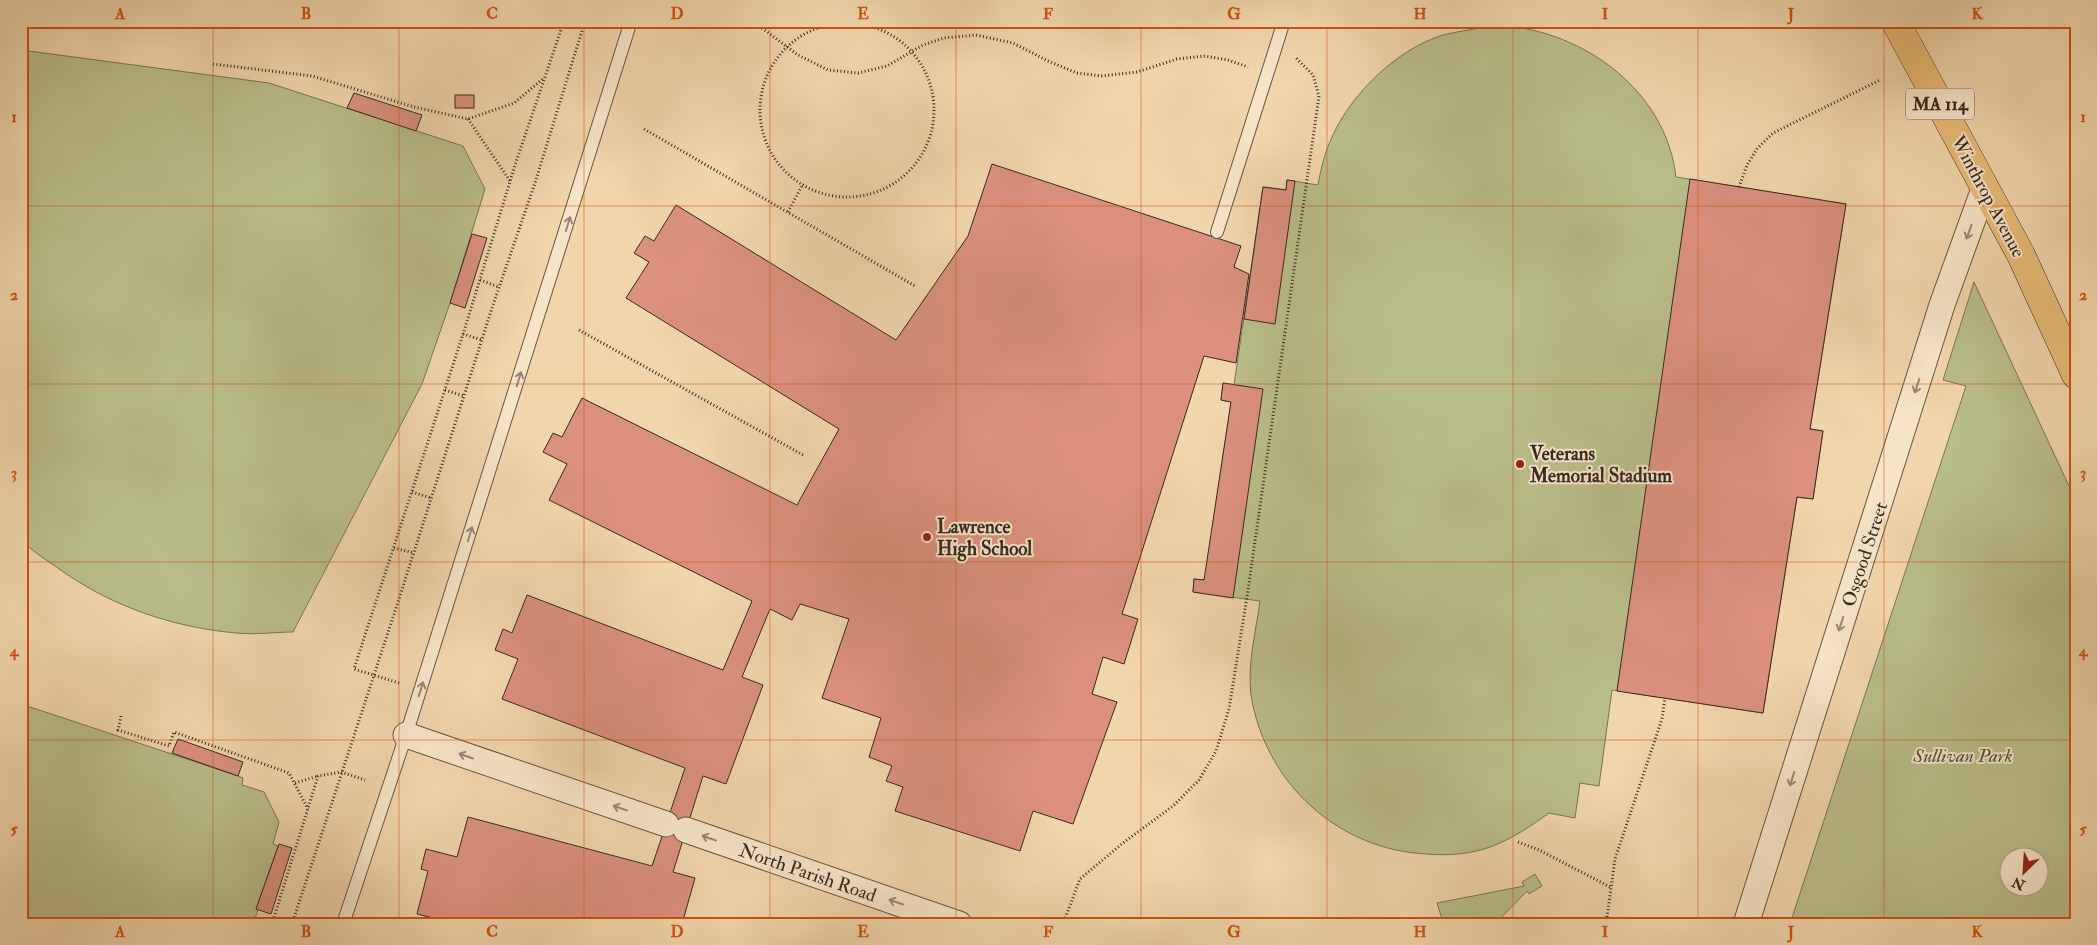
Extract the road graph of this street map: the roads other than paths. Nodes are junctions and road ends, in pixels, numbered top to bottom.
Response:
1 (631, 21) edge
2 (1284, 21) edge
3 (1895, 21) edge
4 (1985, 186) junction
5 (1217, 232) dead end
6 (2076, 375) edge
7 (406, 735) junction
8 (343, 924) edge
9 (959, 924) edge
10 (1746, 924) edge

7 -> 1 lane
2 - 5 lane
3 - 4 main road, Winthrop Avenue / MA 114
4 - 6 main road, Winthrop Avenue / MA 114
4 -> 10 street, Osgood Street
7 - 8 lane
9 -> 7 street, North Parish Road

